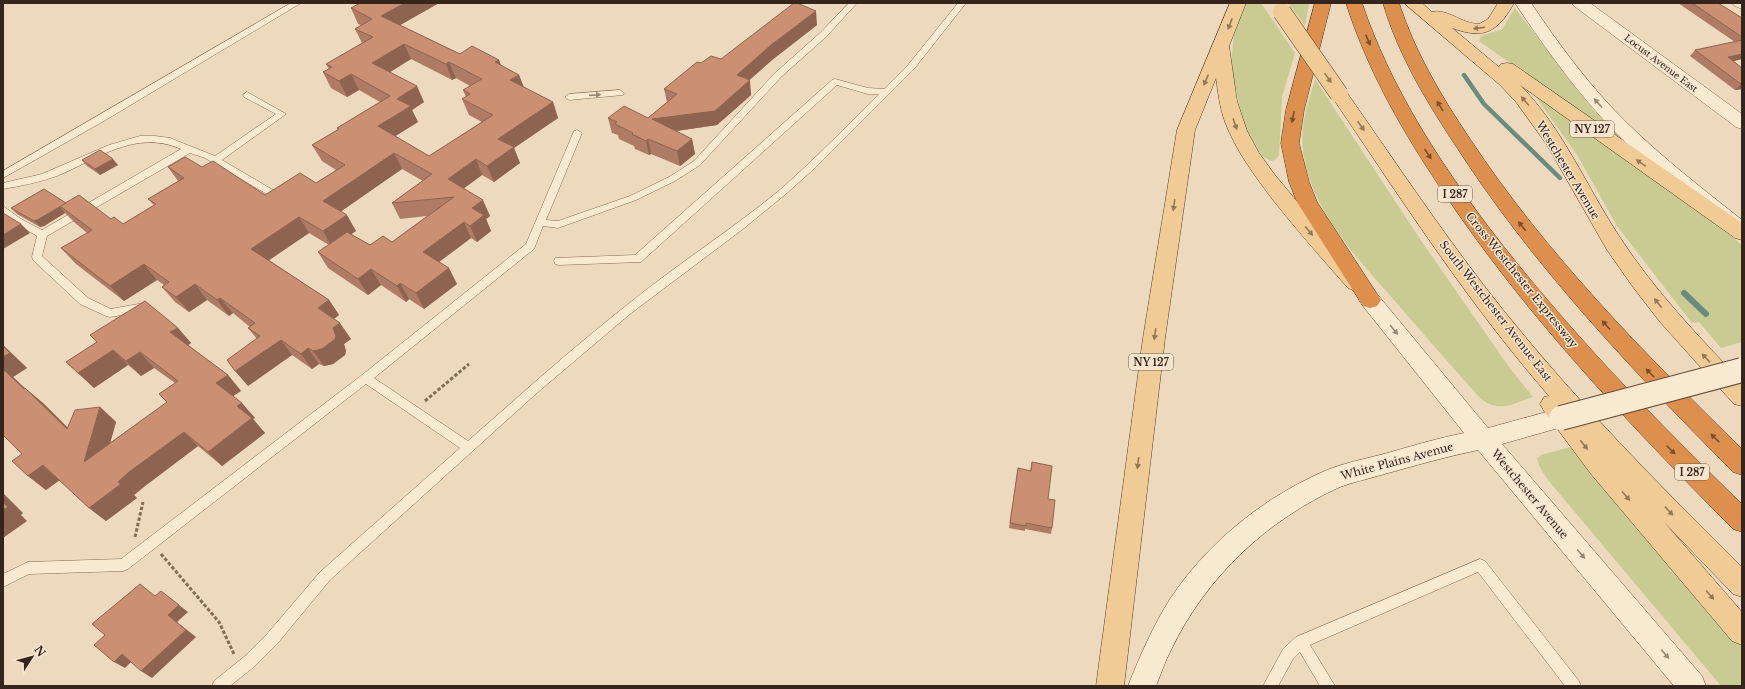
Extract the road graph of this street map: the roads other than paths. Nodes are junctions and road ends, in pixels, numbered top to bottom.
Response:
1 (296, 3) edge
2 (853, 3) edge
3 (962, 3) edge
4 (1238, 3) edge
5 (1323, 3) edge
6 (1354, 3) edge
7 (1391, 3) edge
8 (1403, 3) edge
9 (1412, 3) edge
10 (1416, 3) edge
11 (1506, 3) edge
12 (1523, 3) edge
13 (1580, 3) edge
14 (1279, 7) edge
15 (1439, 21) junction
16 (1222, 44) junction
17 (1419, 69) junction
18 (887, 92) junction
19 (620, 93) dead end
20 (247, 95) dead end
21 (569, 97) dead end
22 (1742, 123) edge
23 (578, 133) dead end
24 (190, 149) junction
25 (215, 160) junction
26 (3, 175) edge
27 (3, 186) edge
28 (274, 195) edge
29 (3, 210) edge
30 (540, 222) junction
31 (1742, 232) edge
32 (42, 234) junction
33 (559, 261) dead end
34 (1462, 271) junction
35 (1370, 300) junction
36 (148, 306) edge
37 (1742, 370) edge
38 (366, 378) junction
39 (1742, 397) edge
40 (1483, 439) junction
41 (468, 448) junction
42 (1742, 465) edge
43 (1742, 521) edge
44 (3, 581) edge
45 (1742, 585) edge
46 (1742, 632) edge
47 (1301, 642) junction
48 (219, 686) edge
49 (1110, 686) edge
50 (1142, 686) edge
51 (1270, 686) edge
52 (1328, 686) edge
53 (1574, 686) edge
54 (1692, 686) edge

1 - 26 lane
2 - 30 lane
3 - 18 lane
4 -> 16 main road, NY 127
5 -> 35 highway
6 -> 43 highway, Cross Westchester Expressway / I 287
7 - 17 highway
8 - 17 highway
9 - 15 main road
10 - 15 main road
11 -> 15 main road
31 -> 12 main road
13 - 22 main road, Locust Avenue East
14 -> 34 main road, South Westchester Avenue East, bridge
31 -> 15 main road, NY 127
39 -> 15 main road, Westchester Avenue
16 -> 35 main road
16 -> 49 main road, NY 127
42 -> 17 highway
18 - 33 lane
18 - 41 lane
21 -> 19 lane
20 - 25 lane
23 - 30 lane
24 - 25 lane
24 - 27 lane
24 - 32 lane
25 - 28 lane
29 - 32 lane
30 - 38 lane
32 - 36 lane
34 -> 45 main road, South Westchester Avenue East
34 -> 46 main road
35 -> 40 main road, Westchester Avenue
37 - 40 main road, White Plains Avenue, bridge
38 - 41 lane
38 - 44 lane
40 - 50 main road, White Plains Avenue
40 -> 54 main road, Westchester Avenue
41 - 48 lane
47 - 51 lane
47 - 52 lane
47 - 53 lane

